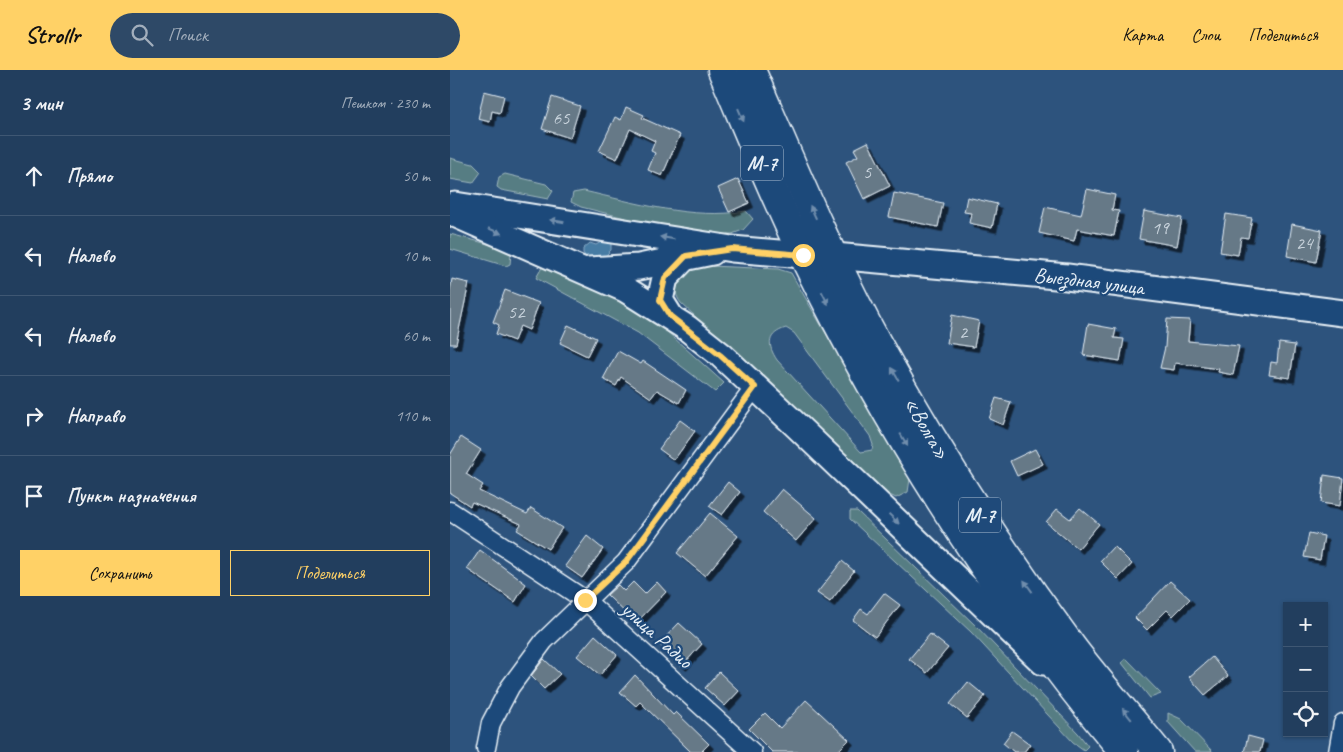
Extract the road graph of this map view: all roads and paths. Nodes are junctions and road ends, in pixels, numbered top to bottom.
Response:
1 (722, 70) edge
2 (751, 70) edge
3 (450, 204) edge
4 (450, 212) edge
5 (613, 236) junction
6 (732, 249) junction
7 (803, 255) junction
8 (686, 256) junction
9 (834, 256) junction
10 (639, 267) junction
11 (597, 270) junction
12 (665, 308) junction
13 (1343, 313) edge
14 (755, 387) junction
15 (450, 511) edge
16 (585, 600) junction
17 (1076, 694) junction
18 (1343, 723) edge
19 (486, 748) dead end
20 (752, 752) edge
21 (1124, 752) edge
22 (1158, 752) edge
23 (1338, 752) edge

1 -> 7 highway, «Волга» / М-7
9 -> 2 highway, «Волга» / М-7
5 -> 3 main road
4 -> 11 main road
6 -> 5 main road
5 - 10 main road
5 - 11 main road
6 - 7 main road
6 - 8 main road
7 -> 17 highway, «Волга» / М-7
8 - 10 main road
8 - 12 main road
9 - 13 main road, Выездная улица
22 -> 9 highway, «Волга» / М-7
10 - 11 main road
10 - 12 main road
11 - 12 main road
12 - 14 main road
14 - 16 street
14 -> 17 main road
15 - 16 street, улица Радио
16 - 19 street
16 - 20 street, улица Радио
17 - 21 highway, «Волга» / М-7
18 - 23 street

